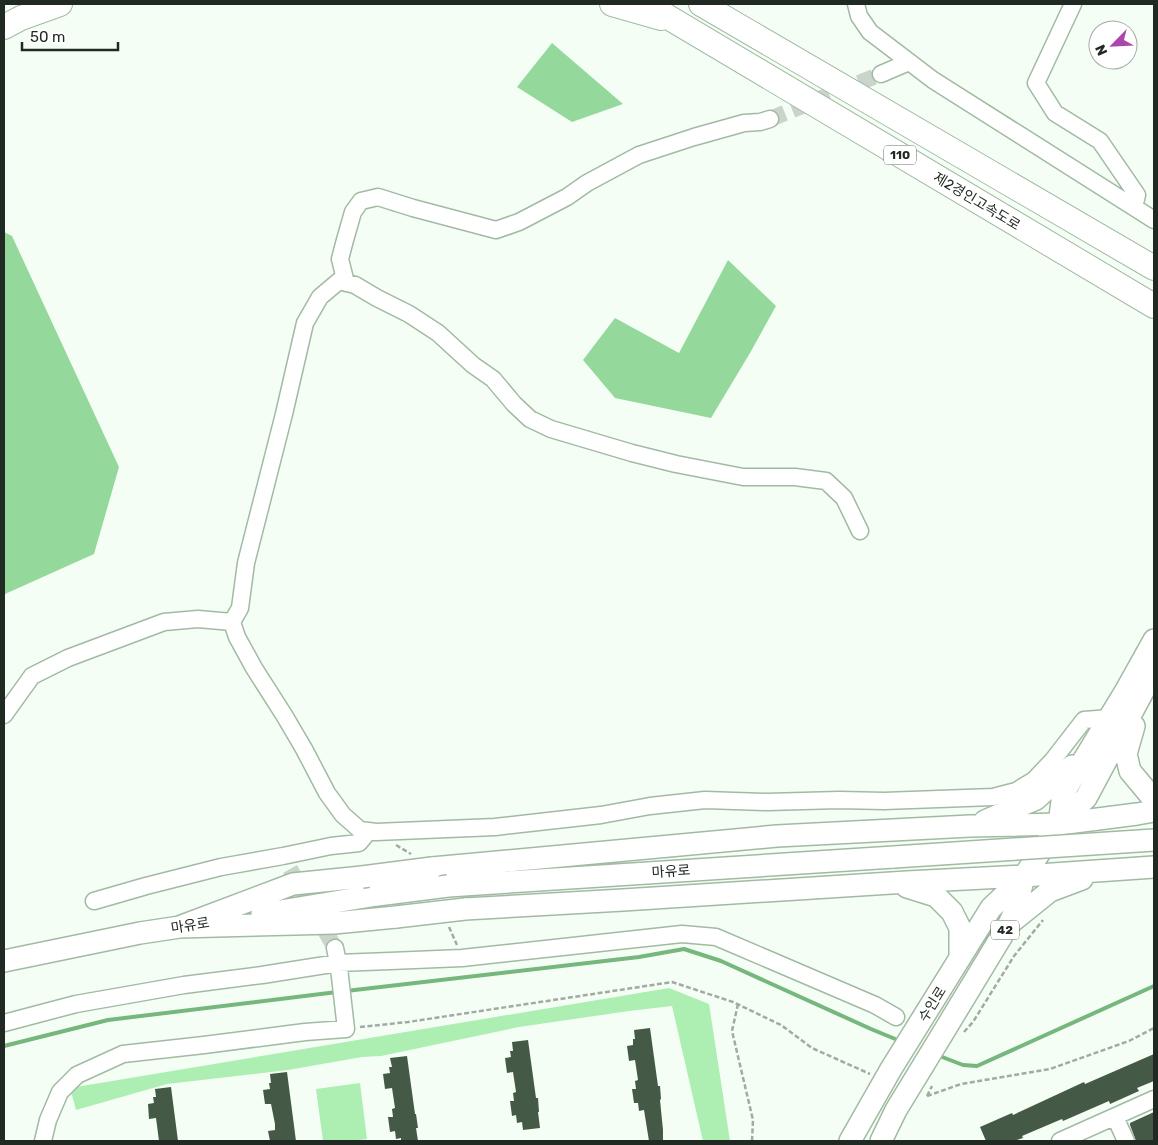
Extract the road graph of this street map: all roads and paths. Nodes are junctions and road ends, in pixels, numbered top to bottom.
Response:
1 (60, 4) edge
2 (612, 4) edge
3 (646, 4) edge
4 (702, 4) edge
5 (710, 4) edge
6 (856, 4) edge
7 (1074, 4) edge
8 (729, 20) junction
9 (675, 21) junction
10 (4, 26) edge
11 (909, 62) junction
12 (881, 74) tunnel mouth
13 (770, 119) tunnel mouth
14 (1134, 207) junction
15 (1154, 220) edge
16 (1154, 268) edge
17 (346, 283) junction
18 (1154, 306) edge
19 (860, 531) dead end
20 (232, 622) junction
21 (1154, 640) edge
22 (1153, 674) edge
23 (4, 715) edge
24 (1110, 718) junction
25 (1089, 751) junction
26 (1154, 796) edge
27 (1154, 811) edge
28 (1058, 824) junction
29 (970, 826) junction
30 (369, 831) junction
31 (1154, 840) edge
32 (1154, 867) edge
33 (1124, 869) junction
34 (1024, 876) junction
35 (892, 883) junction
36 (94, 902) dead end
37 (1009, 924) junction
38 (179, 927) junction
39 (960, 958) junction
40 (337, 960) junction
41 (4, 961) edge
42 (738, 1004) junction
43 (896, 1016) dead end
44 (345, 1022) junction
45 (4, 1023) edge
46 (1154, 1028) edge
47 (888, 1075) junction
48 (924, 1082) junction
49 (1154, 1100) edge
50 (1115, 1117) junction
51 (44, 1141) edge
52 (752, 1141) edge
53 (850, 1141) edge
54 (881, 1141) edge
55 (1060, 1141) edge
56 (1126, 1141) edge

1 - 10 highway
2 - 9 highway
3 - 9 highway, 제2경인고속도로 / 110
4 - 8 highway, 110
5 - 8 highway
6 - 11 street
7 - 14 street
8 - 16 highway, 110
9 - 18 highway, 제2경인고속도로 / 110
11 - 12 street
11 - 14 street
13 - 17 street
14 - 15 street
17 - 19 street
17 - 20 street
20 - 23 street
20 - 30 street
21 - 24 main road, 수인로 / 42
22 - 26 main road
22 - 28 main road, 수인로 / 42
24 - 25 main road, 수인로 / 42
24 - 30 street
25 - 28 main road, 수인로 / 42
25 - 29 main road
27 - 28 main road
28 - 29 main road
28 - 34 main road, 수인로 / 42
29 - 38 main road, bridge
30 - 36 street
31 - 38 main road, 마유로, bridge
32 - 33 main road
33 - 34 main road
33 - 37 main road
34 - 35 main road
34 - 37 main road, 수인로 / 42
34 - 39 main road, 수인로 / 42
35 - 38 main road, bridge
35 - 39 main road
37 - 48 main road, 수인로 / 42
38 - 41 main road, 마유로
39 - 47 main road, 수인로 / 42
40 - 43 street
40 - 44 street
40 - 45 street
42 - 44 path
42 - 47 path
42 - 52 path
44 - 51 street
46 - 48 path
47 - 53 main road, 수인로 / 42
48 - 54 main road, 수인로 / 42
49 - 50 street
50 - 55 street
50 - 56 street

